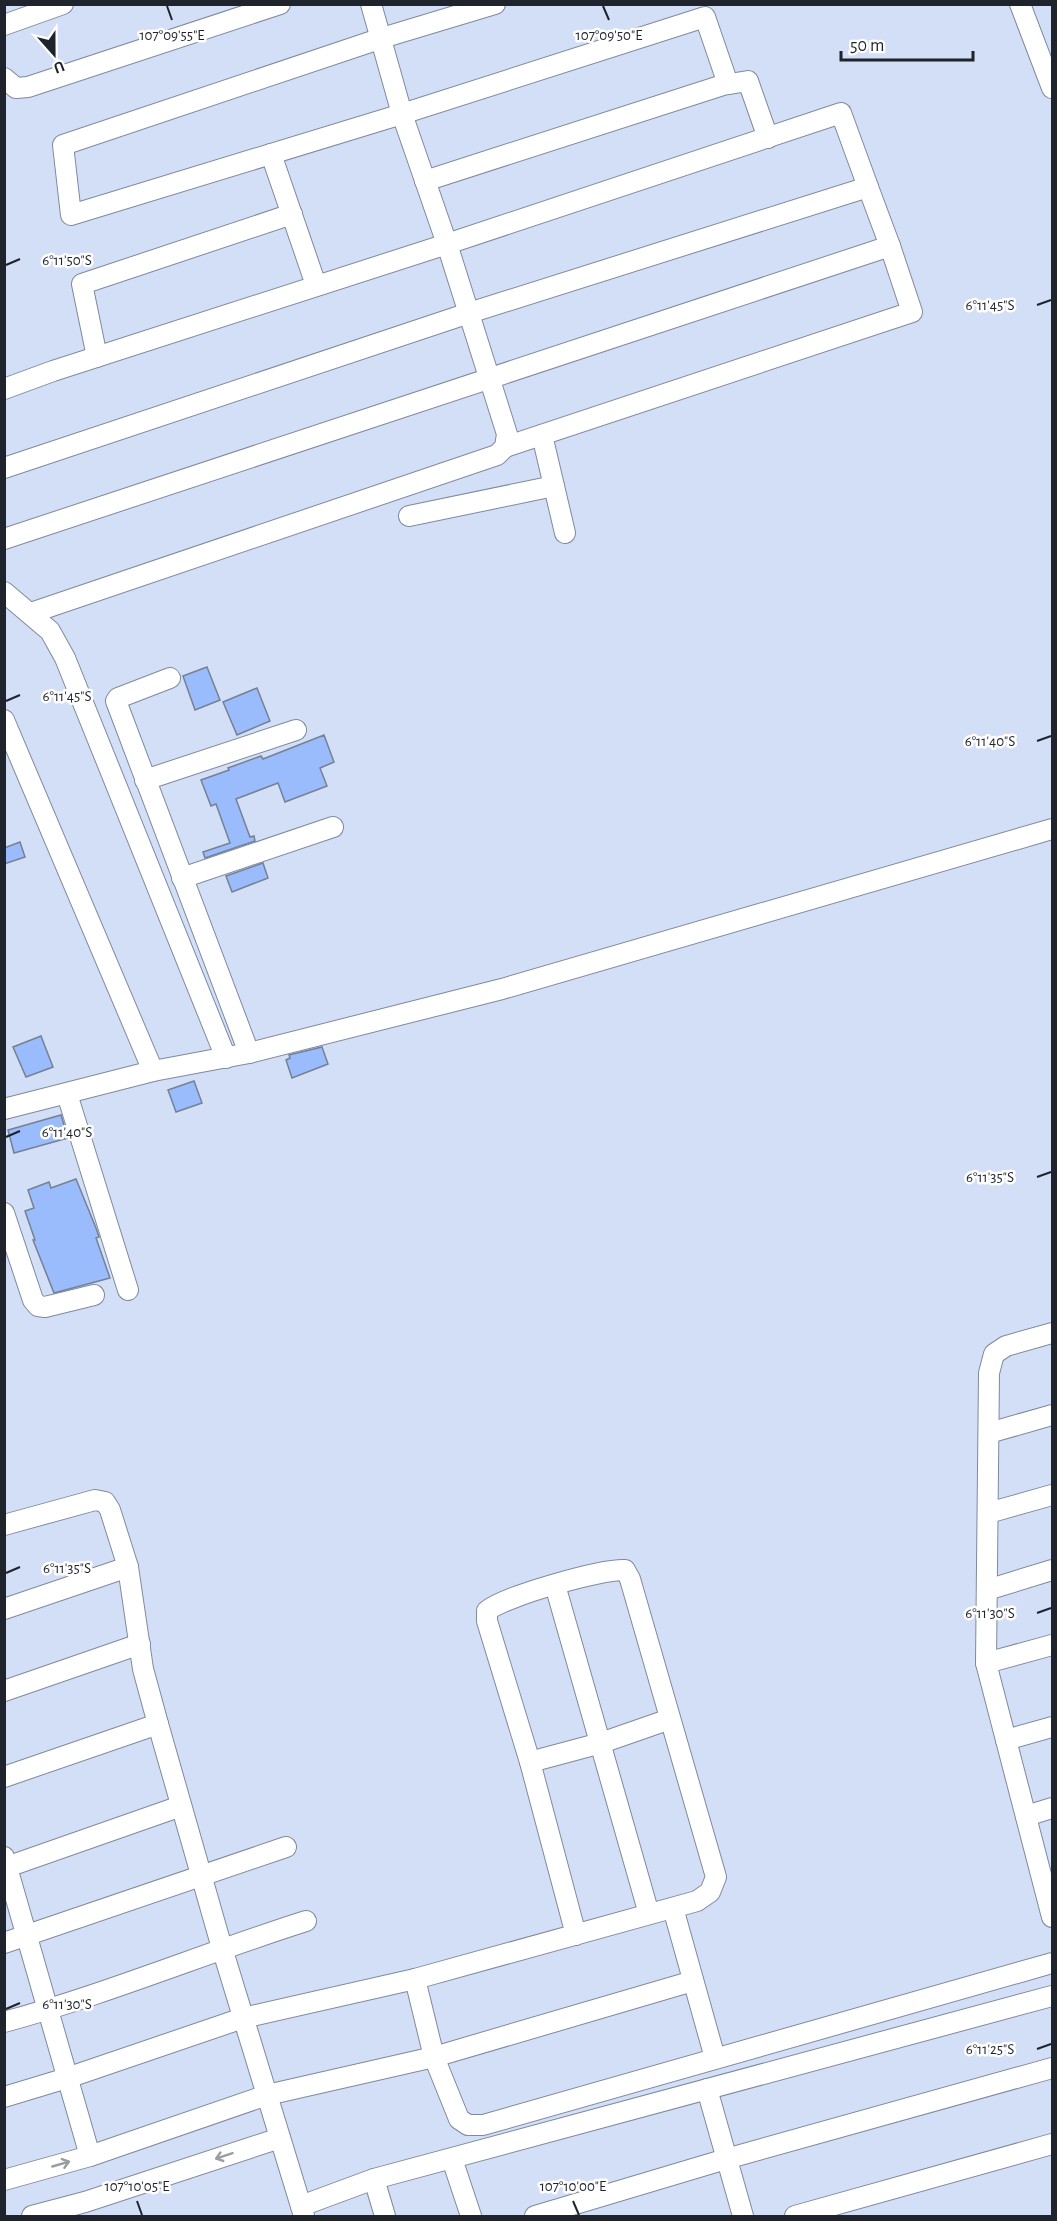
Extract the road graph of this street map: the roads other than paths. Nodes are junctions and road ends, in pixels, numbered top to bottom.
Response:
1 (63, 4) edge
2 (280, 4) edge
3 (371, 4) edge
4 (495, 4) edge
5 (1020, 4) edge
6 (4, 25) edge
7 (382, 38) junction
8 (4, 78) edge
9 (728, 84) junction
10 (1053, 88) edge
11 (402, 114) junction
12 (768, 138) junction
13 (271, 154) junction
14 (425, 181) junction
15 (867, 187) junction
16 (292, 213) junction
17 (447, 244) junction
18 (890, 246) junction
19 (316, 285) junction
20 (469, 313) junction
21 (97, 357) junction
22 (489, 379) junction
23 (4, 389) edge
24 (542, 435) junction
25 (505, 447) junction
26 (4, 468) edge
27 (554, 486) junction
28 (409, 516) dead end
29 (565, 533) dead end
30 (4, 539) edge
31 (4, 592) edge
32 (31, 613) junction
33 (170, 678) dead end
34 (4, 720) edge
35 (296, 730) dead end
36 (145, 780) junction
37 (333, 828) dead end
38 (1053, 829) edge
39 (182, 878) junction
40 (249, 1053) junction
41 (226, 1058) junction
42 (153, 1071) junction
43 (67, 1094) junction
44 (4, 1109) edge
45 (4, 1214) edge
46 (128, 1290) dead end
47 (94, 1294) dead end
48 (1053, 1333) edge
49 (1053, 1415) edge
50 (989, 1433) junction
51 (1053, 1495) edge
52 (988, 1513) junction
53 (4, 1525) edge
54 (128, 1567) junction
55 (1053, 1570) edge
56 (555, 1585) junction
57 (987, 1590) junction
58 (4, 1609) edge
59 (140, 1644) junction
60 (1053, 1645) edge
61 (986, 1663) junction
62 (4, 1691) edge
63 (670, 1719) junction
64 (158, 1724) junction
65 (1053, 1727) edge
66 (1006, 1740) junction
67 (601, 1743) junction
68 (530, 1762) junction
69 (4, 1777) edge
70 (181, 1806) junction
71 (1053, 1808) edge
72 (1026, 1816) junction
73 (286, 1847) dead end
74 (5, 1864) edge
75 (202, 1878) junction
76 (1049, 1886) edge
77 (673, 1908) junction
78 (649, 1914) junction
79 (1053, 1917) edge
80 (306, 1921) dead end
81 (576, 1935) junction
82 (27, 1937) junction
83 (4, 1943) edge
84 (222, 1948) junction
85 (1053, 1963) edge
86 (415, 1979) junction
87 (693, 1981) junction
88 (1053, 1996) edge
89 (48, 2010) junction
90 (243, 2018) junction
91 (4, 2022) edge
92 (434, 2057) junction
93 (715, 2058) junction
94 (1053, 2068) edge
95 (67, 2078) junction
96 (707, 2089) junction
97 (267, 2095) junction
98 (4, 2097) edge
99 (280, 2138) junction
100 (1053, 2144) edge
101 (90, 2156) junction
102 (452, 2159) junction
103 (726, 2159) junction
104 (374, 2179) junction
105 (4, 2180) edge
106 (302, 2211) edge
107 (32, 2217) edge
108 (385, 2217) edge
109 (471, 2217) edge
110 (535, 2217) edge
111 (742, 2217) edge
112 (795, 2217) edge

1 - 6 street
2 - 8 street
3 - 7 street
4 - 7 street
5 - 10 street
7 - 11 street
7 - 13 street
9 - 11 street
9 - 12 street
9 - 14 street
11 - 13 street
11 - 14 street
12 - 15 street
12 - 17 street
13 - 16 street
14 - 17 street
15 - 18 street
15 - 20 street
16 - 19 street
16 - 21 street
17 - 19 street
17 - 20 street
18 - 22 street
18 - 24 street
19 - 21 street
20 - 22 street
20 - 26 street
21 - 23 street
22 - 25 street
22 - 30 street
24 - 25 street
24 - 27 street
25 - 32 street
27 - 28 street
27 - 29 street
31 - 32 street
32 - 41 street
33 - 36 street
34 - 42 street
35 - 36 street
36 - 39 street
37 - 39 street
38 - 40 street
39 - 40 street
40 - 41 street
41 - 42 street
42 - 43 street
43 - 44 street
43 - 46 street
45 - 47 street
48 - 50 street
49 - 50 street
50 - 52 street
51 - 52 street
52 - 57 street
53 - 54 street
54 - 58 street
54 - 59 street
55 - 57 street
56 - 63 street
56 - 67 street
56 - 68 street
57 - 61 street
59 - 62 street
59 - 64 street
60 - 61 street
61 - 66 street
63 - 67 street
63 - 77 street
64 - 69 street
64 - 70 street
65 - 66 street
66 - 72 street
67 - 68 street
67 - 78 street
68 - 81 street
70 - 74 street
70 - 75 street
71 - 72 street
72 - 76 street
73 - 75 street
74 - 82 street
75 - 82 street
75 - 84 street
76 - 79 street
77 - 78 street
77 - 87 street
78 - 81 street
80 - 84 street
81 - 86 street
82 - 83 street
82 - 89 street
84 - 89 street
84 - 90 street
85 - 93 street
86 - 90 street
86 - 92 street
87 - 92 street
87 - 93 street
88 - 96 street
89 - 91 street
89 - 95 street
90 - 95 street
90 - 97 street
92 - 93 street
92 - 97 street
94 - 103 street
95 - 98 street
95 - 101 street
96 - 102 street
96 - 103 street
97 - 99 street
97 - 101 street
99 - 106 street
99 -> 107 street
100 - 112 street
105 -> 101 street
102 - 104 street
102 - 109 street
103 - 110 street
103 - 111 street
104 - 106 street
104 - 108 street

